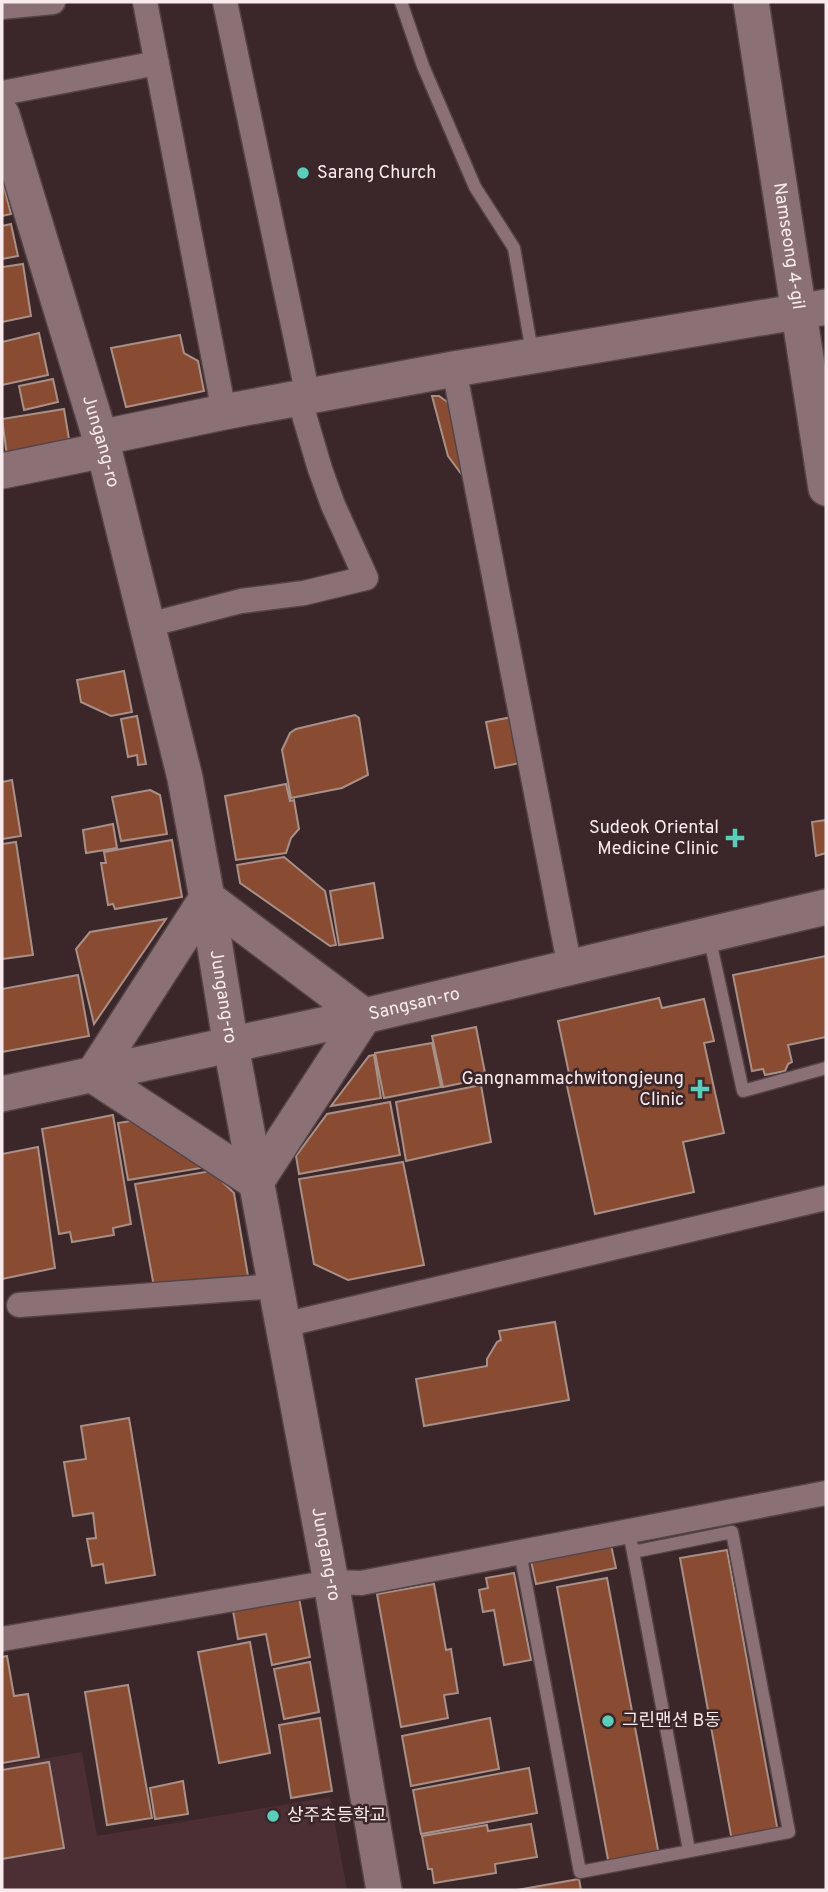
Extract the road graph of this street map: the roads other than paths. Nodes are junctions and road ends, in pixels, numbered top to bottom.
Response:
1 (53, 2) edge
2 (145, 2) edge
3 (225, 2) edge
4 (401, 2) edge
5 (751, 2) edge
6 (2, 7) edge
7 (157, 63) junction
8 (2, 93) edge
9 (2, 115) edge
10 (813, 310) edge
11 (533, 356) junction
12 (454, 369) junction
13 (303, 397) junction
14 (223, 412) junction
15 (102, 444) junction
16 (2, 471) edge
17 (826, 488) edge
18 (148, 625) junction
19 (207, 898) junction
20 (826, 907) edge
21 (709, 936) junction
22 (570, 968) junction
23 (364, 1016) junction
24 (231, 1046) junction
25 (826, 1068) edge
26 (93, 1075) junction
27 (2, 1094) edge
28 (256, 1182) junction
29 (826, 1198) edge
30 (276, 1286) junction
31 (19, 1305) dead end
32 (283, 1325) junction
33 (826, 1493) edge
34 (631, 1542) junction
35 (520, 1552) junction
36 (331, 1582) junction
37 (2, 1639) edge
38 (689, 1850) junction
39 (384, 1890) edge

1 - 6 street
2 - 7 street
3 - 13 street
4 - 11 lane
5 - 10 street, Namseong 4-gil
7 - 8 street
7 - 14 street
9 - 15 street, Jungang-ro
10 - 11 street
10 - 17 street, Namseong 4-gil
11 - 12 street
12 - 13 street
12 - 22 street
13 - 14 street
13 - 18 street
14 - 15 street
15 - 16 street
15 - 18 street, Jungang-ro
18 - 19 street, Jungang-ro
19 - 23 street
19 - 24 street, Jungang-ro
19 - 26 street
20 - 21 street, Sangsan-ro
21 - 22 street, Sangsan-ro
21 - 25 lane
22 - 23 street, Sangsan-ro
23 - 24 street, Sangsan-ro
23 - 28 street
24 - 26 street, Sangsan-ro
24 - 28 street, Jungang-ro
26 - 27 street, Sangsan-ro
26 - 28 street
28 - 30 street, Jungang-ro
29 - 32 street
30 - 31 street
30 - 32 street, Jungang-ro
32 - 36 street, Jungang-ro
33 - 34 street
34 - 35 street
34 - 38 lane
34 - 38 lane
35 - 36 street
35 - 38 lane
36 - 37 street
36 - 39 street, Jungang-ro

